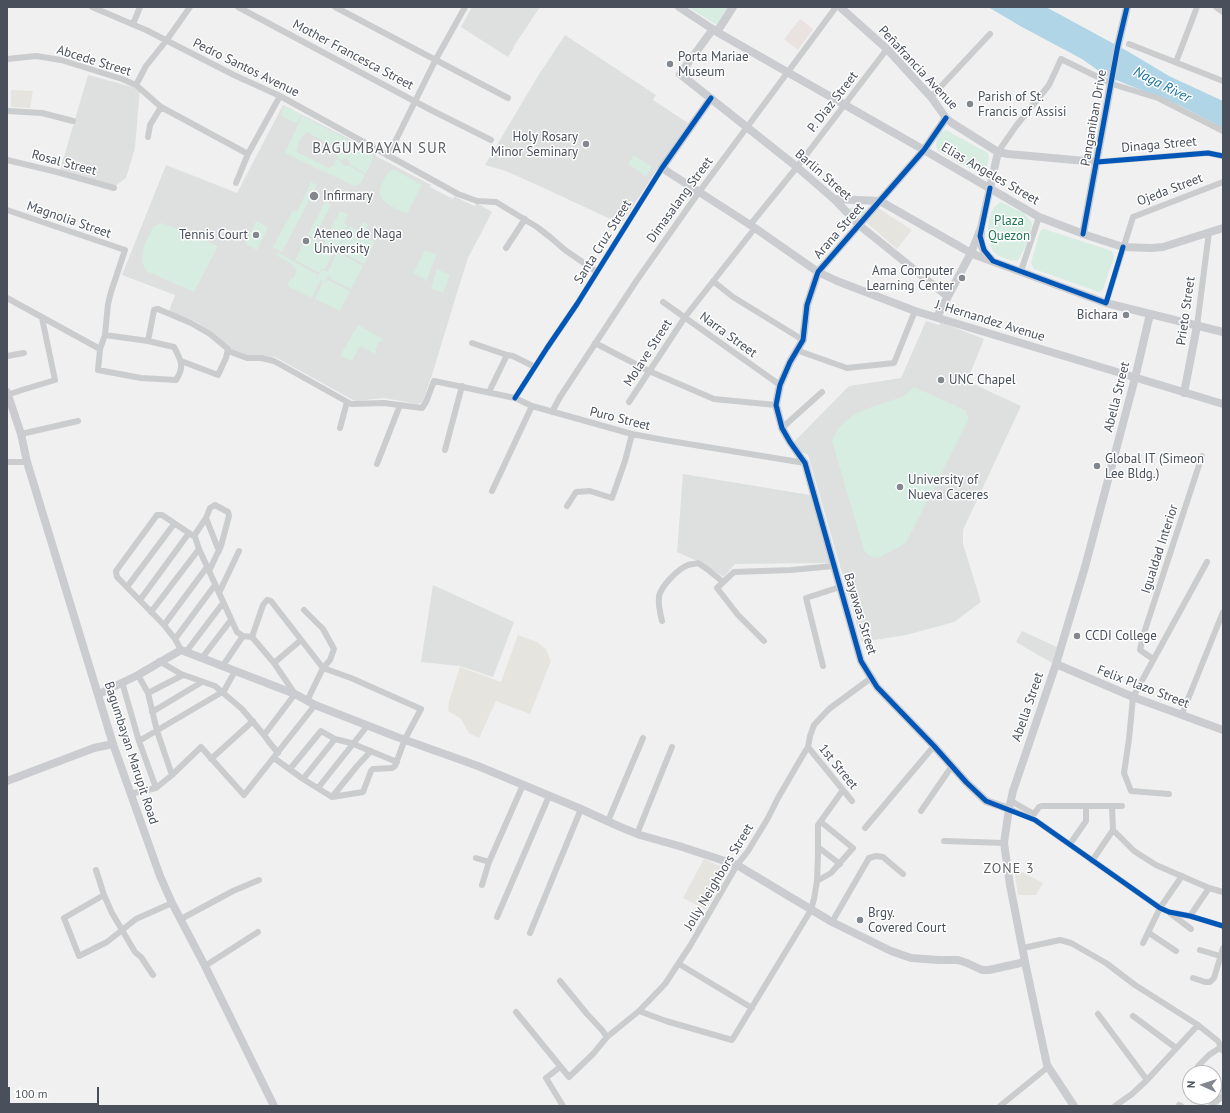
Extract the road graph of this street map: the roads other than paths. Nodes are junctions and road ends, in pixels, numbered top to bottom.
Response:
1 (92, 7) edge
2 (140, 7) edge
3 (190, 7) edge
4 (238, 7) edge
5 (336, 7) edge
6 (465, 7) edge
7 (679, 7) edge
8 (734, 7) edge
9 (836, 7) edge
10 (840, 7) edge
11 (1127, 7) edge
12 (1197, 7) edge
13 (1216, 7) edge
14 (1223, 12) edge
15 (133, 24) junction
16 (715, 30) junction
17 (990, 34) dead end
18 (166, 41) junction
19 (1129, 44) dead end
20 (887, 49) junction
21 (7, 59) edge
22 (436, 59) junction
23 (1176, 62) junction
24 (788, 71) junction
25 (1223, 81) edge
26 (1112, 83) junction
27 (136, 85) junction
28 (280, 96) junction
29 (508, 98) dead end
30 (711, 98) junction
31 (931, 98) junction
32 (416, 101) junction
33 (845, 105) junction
34 (161, 107) junction
35 (7, 111) edge
36 (946, 118) junction
37 (73, 121) dead end
38 (747, 126) junction
39 (1223, 131) edge
40 (148, 137) dead end
41 (490, 140) dead end
42 (924, 150) junction
43 (998, 152) junction
44 (248, 154) junction
45 (388, 156) junction
46 (1223, 156) edge
47 (7, 160) edge
48 (1097, 162) junction
49 (796, 167) junction
50 (662, 168) junction
51 (1223, 182) edge
52 (236, 183) dead end
53 (114, 188) dead end
54 (990, 188) junction
55 (699, 192) junction
56 (834, 199) junction
57 (880, 201) junction
58 (7, 210) edge
59 (1039, 217) junction
60 (525, 219) junction
61 (859, 225) junction
62 (752, 226) junction
63 (981, 228) junction
64 (1223, 228) edge
65 (1209, 232) junction
66 (1083, 234) junction
67 (1123, 247) junction
68 (506, 248) dead end
69 (971, 253) junction
70 (993, 261) junction
71 (1021, 271) junction
72 (597, 272) junction
73 (818, 272) junction
74 (713, 281) junction
75 (947, 296) junction
76 (7, 298) edge
77 (663, 302) dead end
78 (1106, 303) junction
79 (915, 311) junction
80 (1150, 314) junction
81 (685, 317) junction
82 (937, 317) junction
83 (42, 318) junction
84 (1197, 326) junction
85 (1223, 332) edge
86 (105, 335) junction
87 (803, 340) junction
88 (148, 341) junction
89 (472, 343) dead end
90 (595, 343) junction
91 (100, 349) junction
92 (796, 350) junction
93 (228, 351) junction
94 (24, 353) dead end
95 (507, 355) junction
96 (7, 356) edge
97 (182, 361) junction
98 (535, 367) junction
99 (649, 371) junction
100 (1135, 378) junction
101 (780, 385) junction
102 (462, 386) junction
103 (489, 392) junction
104 (822, 392) dead end
105 (1184, 392) junction
106 (7, 394) edge
107 (515, 398) junction
108 (347, 402) junction
109 (629, 402) dead end
110 (1223, 404) edge
111 (400, 405) junction
112 (776, 405) junction
113 (532, 406) junction
114 (552, 412) junction
115 (78, 420) dead end
116 (340, 428) dead end
117 (782, 428) junction
118 (21, 434) junction
119 (632, 434) junction
120 (445, 450) dead end
121 (1202, 456) dead end
122 (7, 462) edge
123 (27, 462) junction
124 (805, 463) junction
125 (377, 464) dead end
126 (492, 491) dead end
127 (567, 506) dead end
128 (206, 518) junction
129 (174, 524) junction
130 (191, 535) junction
131 (199, 549) junction
132 (219, 550) junction
133 (239, 551) dead end
134 (1207, 562) dead end
135 (834, 566) junction
136 (208, 569) junction
137 (723, 582) junction
138 (215, 585) junction
139 (127, 587) junction
140 (840, 587) junction
141 (219, 593) junction
142 (140, 600) junction
143 (223, 603) junction
144 (304, 610) dead end
145 (151, 612) junction
146 (1223, 612) edge
147 (231, 620) junction
148 (662, 621) dead end
149 (164, 625) junction
150 (243, 636) junction
151 (252, 637) junction
152 (176, 639) junction
153 (301, 640) junction
154 (764, 641) dead end
155 (184, 651) junction
156 (202, 658) junction
157 (1153, 659) junction
158 (159, 662) junction
159 (274, 663) junction
160 (1056, 664) junction
161 (823, 666) dead end
162 (222, 667) junction
163 (323, 668) junction
164 (235, 671) junction
165 (138, 675) junction
166 (183, 675) junction
167 (871, 678) junction
168 (122, 682) junction
169 (202, 682) junction
170 (222, 692) junction
171 (148, 693) junction
172 (99, 694) junction
173 (295, 694) junction
174 (1133, 697) junction
175 (307, 701) junction
176 (315, 705) junction
177 (152, 712) junction
178 (1182, 714) junction
179 (253, 721) junction
180 (368, 725) junction
181 (1223, 730) edge
182 (157, 731) junction
183 (264, 734) junction
184 (643, 738) dead end
185 (335, 739) junction
186 (405, 739) junction
187 (139, 741) junction
188 (113, 744) junction
189 (353, 744) junction
190 (934, 746) junction
191 (672, 747) dead end
192 (808, 747) junction
193 (371, 751) junction
194 (276, 755) junction
195 (211, 759) junction
196 (397, 762) junction
197 (952, 766) junction
198 (290, 769) junction
199 (172, 775) junction
200 (303, 779) junction
201 (7, 781) edge
202 (523, 785) junction
203 (156, 788) junction
204 (318, 788) junction
205 (843, 790) junction
206 (130, 794) junction
207 (1169, 794) dead end
208 (549, 796) junction
209 (332, 797) junction
210 (852, 801) dead end
211 (1011, 801) junction
212 (1021, 806) junction
213 (1086, 806) junction
214 (1112, 806) junction
215 (1122, 806) dead end
216 (581, 809) junction
217 (1009, 809) junction
218 (921, 811) dead end
219 (1018, 813) junction
220 (608, 822) junction
221 (821, 822) junction
222 (865, 828) dead end
223 (1113, 830) junction
224 (637, 834) junction
225 (944, 841) dead end
226 (1004, 842) junction
227 (1070, 844) junction
228 (818, 847) junction
229 (476, 858) dead end
230 (1092, 861) junction
231 (489, 862) junction
232 (840, 864) junction
233 (737, 865) junction
234 (96, 870) dead end
235 (903, 874) dead end
236 (1182, 876) junction
237 (259, 880) dead end
238 (816, 881) junction
239 (482, 885) dead end
240 (1209, 888) junction
241 (1223, 892) edge
242 (104, 895) junction
243 (172, 903) junction
244 (1160, 908) junction
245 (811, 910) junction
246 (1169, 912) junction
247 (1190, 916) junction
248 (497, 917) dead end
249 (181, 919) junction
250 (832, 922) junction
251 (1223, 926) edge
252 (1191, 929) dead end
253 (121, 930) junction
254 (258, 932) dead end
255 (530, 933) dead end
256 (1149, 933) junction
257 (1143, 943) dead end
258 (1023, 948) junction
259 (1223, 948) edge
260 (1200, 950) dead end
261 (1176, 951) dead end
262 (1220, 956) junction
263 (1025, 962) junction
264 (679, 964) junction
265 (205, 966) junction
266 (153, 975) dead end
267 (1193, 978) dead end
268 (560, 981) dead end
269 (752, 1008) junction
270 (639, 1010) junction
271 (516, 1012) dead end
272 (1098, 1014) dead end
273 (1133, 1016) dead end
274 (1198, 1025) junction
275 (607, 1038) junction
276 (1176, 1048) junction
277 (1222, 1049) edge
278 (1199, 1065) edge
279 (1048, 1066) junction
280 (560, 1067) junction
281 (1147, 1080) junction
282 (1223, 1096) edge
283 (274, 1106) edge
284 (563, 1106) edge
285 (1000, 1106) edge
286 (1074, 1106) edge
287 (1115, 1106) edge
288 (1211, 1106) edge

1 - 15 street, Pedro Santos Avenue
2 - 15 street
3 - 18 street
4 - 32 street, Mother Francesca Street
5 - 22 street
6 - 22 street
7 - 16 street, Elias Angeles Street
8 - 16 street
9 - 24 street, Dimasalang Street
10 - 20 street, Peñafrancia Avenue
11 - 26 street, Panganiban Drive
12 - 23 street
13 - 14 street
15 - 18 street, Pedro Santos Avenue
16 - 24 street, Elias Angeles Street
16 - 30 street, Barlin Street
17 - 31 street
18 - 27 street
18 - 28 street, Pedro Santos Avenue
19 - 23 street
20 - 31 street, Peñafrancia Avenue
20 - 33 street, P. Diaz Street
21 - 27 street, Abcede Street
22 - 29 street
22 - 32 street
23 - 25 street
24 - 33 street, Elias Angeles Street
24 - 38 street, Dimasalang Street
26 - 39 street
26 - 43 street
26 - 48 street, Panganiban Drive
27 - 34 street, Abcede Street
28 - 44 street
28 - 45 street, Pedro Santos Avenue
30 - 38 street, Barlin Street
30 - 50 street, Santa Cruz Street
31 - 36 street, Peñafrancia Avenue
32 - 41 street, Mother Francesca Street
32 - 45 street
33 - 42 street, Elias Angeles Street
33 - 49 street, P. Diaz Street
34 - 40 street
34 - 44 street, Abcede Street
35 - 37 street
36 - 42 street, Arana Street
36 - 43 street, Peñafrancia Avenue
38 - 49 street, Barlin Street
38 - 55 street, Dimasalang Street
42 - 54 street, Elias Angeles Street
42 - 57 street, Arana Street
43 - 48 street, Peñafrancia Avenue
43 - 54 street
44 - 52 street
45 - 60 street, Pedro Santos Avenue
46 - 48 street, Dinaga Street
47 - 53 street, Rosal Street
48 - 66 street, Panganiban Drive
49 - 56 street, Barlin Street
49 - 62 street, P. Diaz Street
50 - 55 street, J. Hernandez Avenue
50 - 72 street, Santa Cruz Street
51 - 67 street, Ojeda Street
54 - 59 street, Elias Angeles Street
54 - 63 street
55 - 62 street, J. Hernandez Avenue
55 - 90 street, Dimasalang Street
56 - 57 street
56 - 61 street, Barlin Street
57 - 61 street, Arana Street
57 - 69 street
58 - 86 street, Magnolia Street
59 - 66 street, Elias Angeles Street
59 - 71 street
60 - 68 street
60 - 72 street, Pedro Santos Avenue
61 - 73 street, Arana Street
61 - 75 street, Barlin Street
62 - 73 street, J. Hernandez Avenue
62 - 74 street, P. Diaz Street
63 - 69 street
63 - 70 street
64 - 65 street, Elias Angeles Street
65 - 67 street, Elias Angeles Street
65 - 84 street, Prieto Street
66 - 67 street, Elias Angeles Street
67 - 78 street
69 - 70 street
69 - 75 street
70 - 71 street
71 - 78 street
72 - 98 street, Santa Cruz Street
73 - 79 street, J. Hernandez Avenue
73 - 87 street, Arana Street
74 - 81 street, P. Diaz Street
74 - 87 street
75 - 82 street
76 - 83 street
77 - 81 street, Narra Street
78 - 80 street
79 - 82 street, J. Hernandez Avenue
79 - 92 street
80 - 84 street
80 - 100 street, Abella Street
81 - 99 street, Molave Street
81 - 101 street, Narra Street
82 - 100 street, J. Hernandez Avenue
83 - 91 street
83 - 106 street
84 - 85 street
84 - 105 street, Prieto Street
86 - 88 street
86 - 91 street
87 - 92 street, Arana Street
88 - 93 street
88 - 97 street
89 - 95 street
90 - 99 street
90 - 114 street, Dimasalang Street
91 - 97 street
92 - 101 street, Arana Street
93 - 97 street
93 - 108 street
94 - 96 street
95 - 98 street
95 - 103 street
98 - 107 street, Santa Cruz Street
99 - 109 street, Molave Street
99 - 112 street
100 - 105 street, J. Hernandez Avenue
100 - 160 street, Abella Street
101 - 112 street, Arana Street
102 - 103 street, Puro Street
102 - 111 street, Puro Street
102 - 120 street
103 - 107 street, Puro Street
104 - 117 street
105 - 110 street, J. Hernandez Avenue
106 - 118 street, Bagumbayan Marupit Road
107 - 113 street, Puro Street
108 - 111 street
108 - 116 street
111 - 125 street
112 - 117 street, Arana Street
113 - 114 street, Puro Street
113 - 126 street
114 - 119 street, Puro Street
115 - 118 street
117 - 124 street, Arana Street
118 - 123 street, Bagumbayan Marupit Road
119 - 124 street, Puro Street
119 - 127 street
121 - 157 street, Igualdad Interior
122 - 123 street
123 - 172 street, Bagumbayan Marupit Road
124 - 135 street, Bayawas Street
128 - 130 street
128 - 132 street
128 - 132 street
129 - 130 street
129 - 139 street
129 - 139 street
130 - 131 street
130 - 142 street
131 - 136 street
131 - 145 street
132 - 136 street
133 - 141 street
134 - 157 street
135 - 137 street
135 - 140 street, Bayawas Street
136 - 138 street
136 - 149 street
137 - 148 street
137 - 154 street
138 - 141 street
138 - 152 street
139 - 142 street
140 - 161 street
140 - 167 street, Bayawas Street
141 - 143 street
142 - 145 street
143 - 147 street
143 - 155 street
144 - 163 street
145 - 149 street
146 - 178 street
147 - 150 street
147 - 156 street
149 - 152 street
150 - 151 street
150 - 162 street
151 - 153 street
151 - 159 street
152 - 155 street
153 - 159 street
153 - 163 street
155 - 156 street
155 - 158 street
156 - 162 street
157 - 174 street
158 - 165 street
158 - 166 street
159 - 173 street
160 - 174 street, Felix Plazo Street
160 - 211 street, Abella Street
162 - 164 street
163 - 175 street
163 - 186 street
164 - 170 street
164 - 173 street
165 - 168 street
165 - 171 street
166 - 169 street
166 - 171 street
167 - 190 street, Bayawas Street
167 - 192 street, Jolly Neighbors Street
168 - 172 street
168 - 187 street
169 - 170 street
169 - 177 street
170 - 179 street
170 - 182 street
171 - 177 street
172 - 188 street, Bagumbayan Marupit Road
173 - 175 street
173 - 183 street
174 - 178 street, Felix Plazo Street
174 - 207 street
175 - 176 street
176 - 180 street
176 - 194 street
177 - 182 street
178 - 181 street, Felix Plazo Street
179 - 183 street
179 - 195 street
180 - 186 street
180 - 189 street
182 - 187 street
182 - 199 street
183 - 194 street
184 - 220 street
185 - 189 street
185 - 198 street
185 - 200 street
186 - 196 street
186 - 202 street
187 - 203 street
188 - 201 street
188 - 206 street, Bagumbayan Marupit Road
189 - 193 street
189 - 204 street
190 - 197 street, Bayawas Street
190 - 222 street
191 - 224 street
192 - 205 street, 1st Street
192 - 233 street, Jolly Neighbors Street
193 - 196 street
193 - 209 street
194 - 195 street
194 - 198 street
195 - 199 street
196 - 209 street
197 - 217 street, Bayawas Street
197 - 218 street
198 - 200 street
199 - 203 street
200 - 204 street
202 - 208 street
202 - 231 street
203 - 206 street
204 - 209 street
205 - 210 street, 1st Street
205 - 221 street
206 - 243 street, Bagumbayan Marupit Road
208 - 216 street
208 - 248 street
211 - 212 street
211 - 217 street, Abella Street
212 - 213 street
212 - 219 street
213 - 214 street
213 - 227 street
214 - 215 street
214 - 223 street
216 - 220 street
216 - 255 street
217 - 219 street
217 - 226 street, Abella Street
219 - 227 street
220 - 224 street
221 - 228 street
221 - 232 street
223 - 230 street
223 - 236 street
224 - 233 street
225 - 226 street
226 - 258 street, Abella Street
227 - 230 street
228 - 232 street
228 - 238 street
229 - 231 street
230 - 244 street
231 - 239 street
232 - 238 street
233 - 245 street
233 - 264 street, Jolly Neighbors Street
234 - 242 street
235 - 250 street
236 - 240 street
236 - 244 street
237 - 249 street
238 - 245 street
240 - 241 street
240 - 247 street
242 - 253 street
242 - 253 street
243 - 249 street, Bagumbayan Marupit Road
243 - 253 street
244 - 246 street
244 - 256 street
245 - 250 street
245 - 269 street
246 - 247 street
246 - 252 street
247 - 251 street
249 - 265 street, Bagumbayan Marupit Road
250 - 263 street
253 - 266 street
254 - 265 street
256 - 257 street
256 - 261 street
258 - 263 street, Abella Street
258 - 274 street
259 - 262 street
260 - 262 street
262 - 267 street
263 - 279 street, Abella Street
264 - 269 street
264 - 270 street, Jolly Neighbors Street
265 - 283 street, Bagumbayan Marupit Road
268 - 275 street
269 - 270 street
270 - 275 street, Jolly Neighbors Street
271 - 280 street
272 - 281 street
273 - 276 street
274 - 276 street
274 - 277 street
275 - 280 street, Jolly Neighbors Street
276 - 281 street
277 - 278 street
279 - 285 street
279 - 286 street, Abella Street
280 - 284 street
281 - 287 street
282 - 288 street

